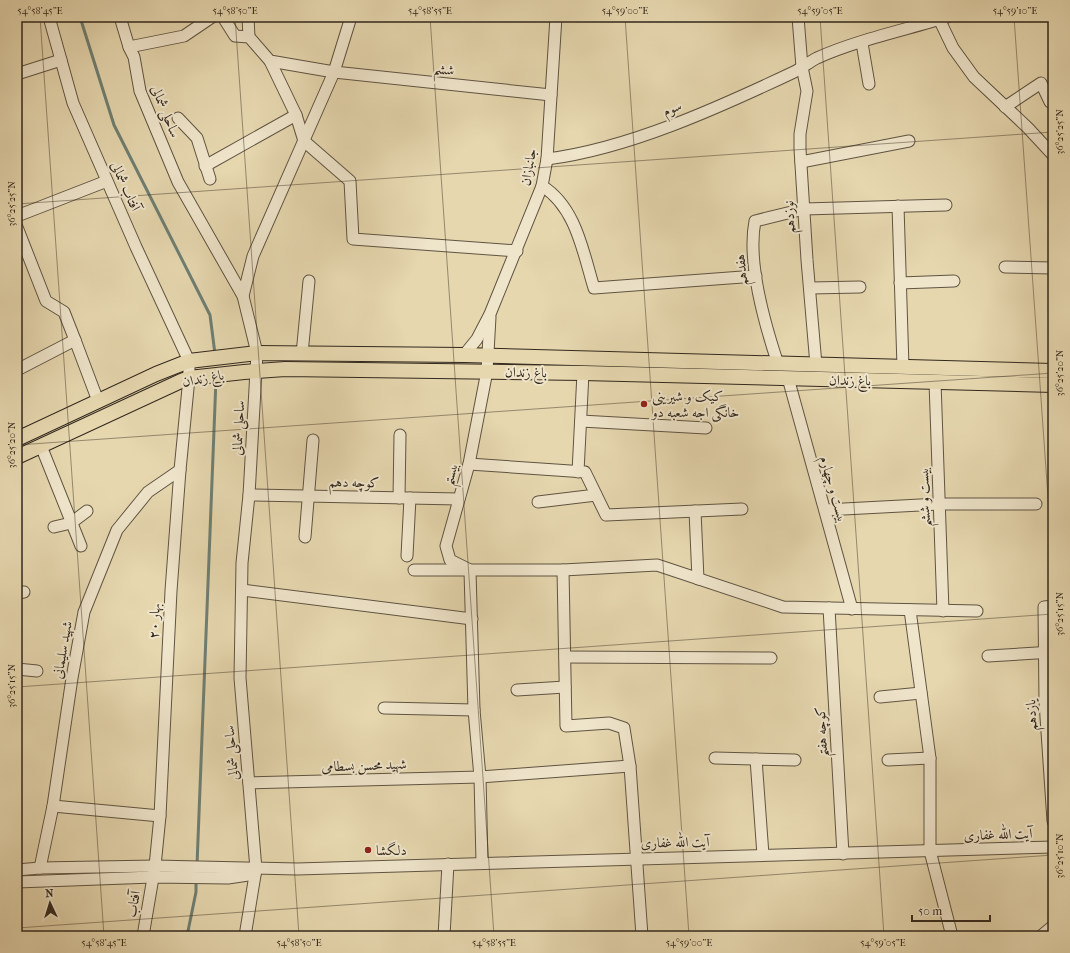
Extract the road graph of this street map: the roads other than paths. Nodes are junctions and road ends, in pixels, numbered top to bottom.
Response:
1 (49, 17) edge
2 (120, 17) edge
3 (212, 17) edge
4 (223, 17) edge
5 (248, 17) edge
6 (351, 17) edge
7 (556, 17) edge
8 (798, 17) edge
9 (943, 18) edge
10 (249, 37) junction
11 (862, 43) junction
12 (128, 47) junction
13 (61, 60) junction
14 (270, 61) junction
15 (802, 67) junction
16 (334, 72) junction
17 (17, 74) edge
18 (869, 84) dead end
19 (551, 95) junction
20 (1050, 102) dead end
21 (1005, 107) junction
22 (296, 115) junction
23 (178, 118) dead end
24 (304, 141) junction
25 (909, 141) dead end
26 (1052, 151) edge
27 (547, 159) junction
28 (801, 162) junction
29 (205, 166) junction
30 (210, 179) dead end
31 (107, 181) junction
32 (542, 186) junction
33 (946, 205) dead end
34 (898, 206) junction
35 (804, 209) junction
36 (17, 216) edge
37 (17, 227) edge
38 (517, 251) junction
39 (1005, 267) dead end
40 (1053, 268) edge
41 (756, 276) junction
42 (308, 281) dead end
43 (954, 281) dead end
44 (900, 283) junction
45 (860, 287) dead end
46 (810, 288) junction
47 (243, 296) junction
48 (490, 314) junction
49 (75, 340) junction
50 (257, 353) junction
51 (302, 354) junction
52 (464, 355) junction
53 (488, 356) junction
54 (194, 360) junction
55 (778, 364) junction
56 (816, 365) junction
57 (903, 367) junction
58 (17, 370) edge
59 (1053, 370) edge
60 (250, 371) junction
61 (487, 371) junction
62 (583, 373) junction
63 (195, 378) junction
64 (788, 378) junction
65 (935, 382) junction
66 (1053, 385) edge
67 (98, 401) junction
68 (581, 421) junction
69 (706, 428) dead end
70 (400, 435) dead end
71 (17, 439) edge
72 (313, 440) dead end
73 (41, 446) junction
74 (17, 457) edge
75 (469, 464) junction
76 (180, 470) junction
77 (578, 472) junction
78 (249, 495) junction
79 (596, 495) junction
80 (309, 496) junction
81 (405, 498) junction
82 (459, 499) junction
83 (538, 502) dead end
84 (939, 504) junction
85 (1036, 504) dead end
86 (742, 509) dead end
87 (825, 510) junction
88 (87, 511) dead end
89 (695, 511) junction
90 (71, 522) junction
91 (54, 527) dead end
92 (305, 537) dead end
93 (80, 546) dead end
94 (407, 556) dead end
95 (414, 570) dead end
96 (562, 570) junction
97 (470, 571) junction
98 (698, 579) junction
99 (242, 590) junction
100 (1048, 606) edge
101 (829, 608) junction
102 (852, 608) junction
103 (910, 610) junction
104 (943, 611) junction
105 (977, 611) dead end
106 (472, 619) junction
107 (1048, 652) edge
108 (988, 656) dead end
109 (564, 657) junction
110 (771, 658) dead end
111 (17, 669) edge
112 (37, 671) dead end
113 (565, 687) junction
114 (517, 690) dead end
115 (921, 693) junction
116 (880, 697) dead end
117 (1049, 702) edge
118 (384, 708) dead end
119 (474, 710) junction
120 (715, 758) dead end
121 (930, 758) junction
122 (756, 759) junction
123 (795, 760) dead end
124 (888, 760) dead end
125 (630, 766) junction
126 (1051, 776) edge
127 (480, 777) junction
128 (249, 783) junction
129 (53, 806) junction
130 (160, 816) junction
131 (1053, 821) edge
132 (1053, 847) edge
133 (930, 851) junction
134 (843, 854) junction
135 (762, 855) junction
136 (635, 858) junction
137 (482, 863) junction
138 (448, 864) junction
139 (40, 868) junction
140 (17, 870) edge
141 (256, 871) junction
142 (154, 872) junction
143 (227, 873) junction
144 (17, 882) edge
145 (1053, 926) edge
146 (143, 936) edge
147 (245, 936) edge
148 (444, 936) edge
149 (642, 936) edge
150 (952, 936) edge
151 (1041, 936) edge

1 - 13 street, آفتاب شمالی
2 - 12 street, ساحلی شمالی
3 - 12 street
4 - 10 street
5 - 10 street
6 - 16 street
7 - 19 street, جانبازان
8 - 15 street, نوزدهم
9 - 11 street, سوم
9 - 21 street
10 - 14 street
11 - 15 street, سوم
11 - 18 street
12 - 47 street, ساحلی شمالی
13 - 17 street
13 - 31 street, آفتاب شمالی
14 - 16 street, ششم
14 - 22 street
15 - 27 street, سوم
15 - 28 street, نوزدهم
16 - 19 street, ششم
16 - 24 street
19 - 27 street, جانبازان
20 - 21 street
21 - 26 street
22 - 24 street
22 - 29 street
23 - 29 street
24 - 38 street
24 - 47 street
25 - 28 street
27 - 32 street, جانبازان
28 - 35 street, نوزدهم
29 - 30 street
31 - 36 street
31 - 54 street, آفتاب شمالی
32 - 38 street, جانبازان
32 - 41 street
33 - 34 street
34 - 35 street
34 - 44 street
35 - 41 street, هفدهم
35 - 46 street, نوزدهم
37 - 49 street
38 - 48 street, جانبازان
39 - 40 street
41 - 55 street, هفدهم
42 - 51 street
43 - 44 street
44 - 57 street
45 - 46 street
46 - 56 street, نوزدهم
47 - 50 street, ساحلی شمالی
48 - 52 street, جانبازان
48 - 53 street, جانبازان
49 - 58 street
49 - 67 street
50 - 51 main road, باغ زندان
50 - 54 main road, باغ زندان
50 - 60 street, ساحلی شمالی
51 - 52 main road, باغ زندان
52 - 53 main road, باغ زندان
53 - 55 main road, باغ زندان
53 - 61 street, جانبازان
54 - 63 street, بهار ۲۰
54 - 67 main road, باغ زندان
55 - 56 main road, باغ زندان
56 - 57 main road, باغ زندان
57 - 59 main road, باغ زندان
60 - 61 main road, باغ زندان
60 - 63 main road, باغ زندان
60 - 78 street, ساحلی شمالی
61 - 62 main road, باغ زندان
61 - 75 street, بیستم
62 - 64 main road, باغ زندان
62 - 68 street
63 - 73 main road, باغ زندان
63 - 76 street, بهار ۲۰
64 - 65 main road, باغ زندان
64 - 87 street, بیست و چهارم
65 - 66 main road, باغ زندان
65 - 84 street, بیست و ششم
67 - 71 main road, باغ زندان
68 - 69 street
68 - 77 street
70 - 81 street
72 - 80 street
73 - 74 main road, باغ زندان
73 - 90 street
75 - 77 street
75 - 82 street, بیستم
76 - 129 street, شهید سلیمانی
76 - 130 street, بهار ۲۰
77 - 79 street
78 - 80 street, کوچه دهم
78 - 99 street, ساحلی شمالی
79 - 83 street
79 - 89 street
80 - 81 street, کوچه دهم
80 - 92 street
81 - 82 street, کوچه دهم
81 - 94 street
82 - 97 street, بیستم
84 - 85 street
84 - 87 street
84 - 104 street, بیست و ششم
86 - 89 street
87 - 102 street, بیست و چهارم
88 - 90 street
89 - 98 street
90 - 91 street
90 - 93 street
95 - 97 street
96 - 97 street
96 - 98 street
96 - 109 street
97 - 106 street
98 - 101 street
99 - 106 street
99 - 128 street, ساحلی شمالی
100 - 107 street, یازدهم
101 - 102 street
101 - 134 street, کوچه هفتم
102 - 103 street
103 - 104 street
103 - 115 street
104 - 105 street
106 - 119 street
107 - 108 street
107 - 117 street, یازدهم
109 - 110 street
109 - 113 street
111 - 112 street
113 - 114 street
113 - 125 street
115 - 116 street
115 - 121 street
117 - 126 street, یازدهم
118 - 119 street
119 - 127 street
120 - 122 street
121 - 124 street
121 - 133 street
122 - 123 street
122 - 135 street
125 - 127 street, شهید محسن بسطامی
125 - 136 street
126 - 131 street, یازدهم
127 - 128 street, شهید محسن بسطامی
127 - 137 street
128 - 141 street, ساحلی شمالی
129 - 130 street
129 - 139 street, شهید سلیمانی
130 - 142 street, بهار ۲۰
132 - 133 street, آیت الله غفاری
133 - 134 street, آیت الله غفاری
133 - 150 street
134 - 135 street, آیت الله غفاری
135 - 136 street, آیت الله غفاری
136 - 137 street, آیت الله غفاری
136 - 149 street
137 - 138 street, آیت الله غفاری
138 - 141 street, آیت الله غفاری
138 - 148 street
139 - 140 street
139 - 142 street
141 - 143 street, آیت الله غفاری
141 - 147 street, ساحلی شمالی
142 - 143 street
142 - 143 street
142 - 144 street
142 - 146 street, آفتاب
145 - 151 street

